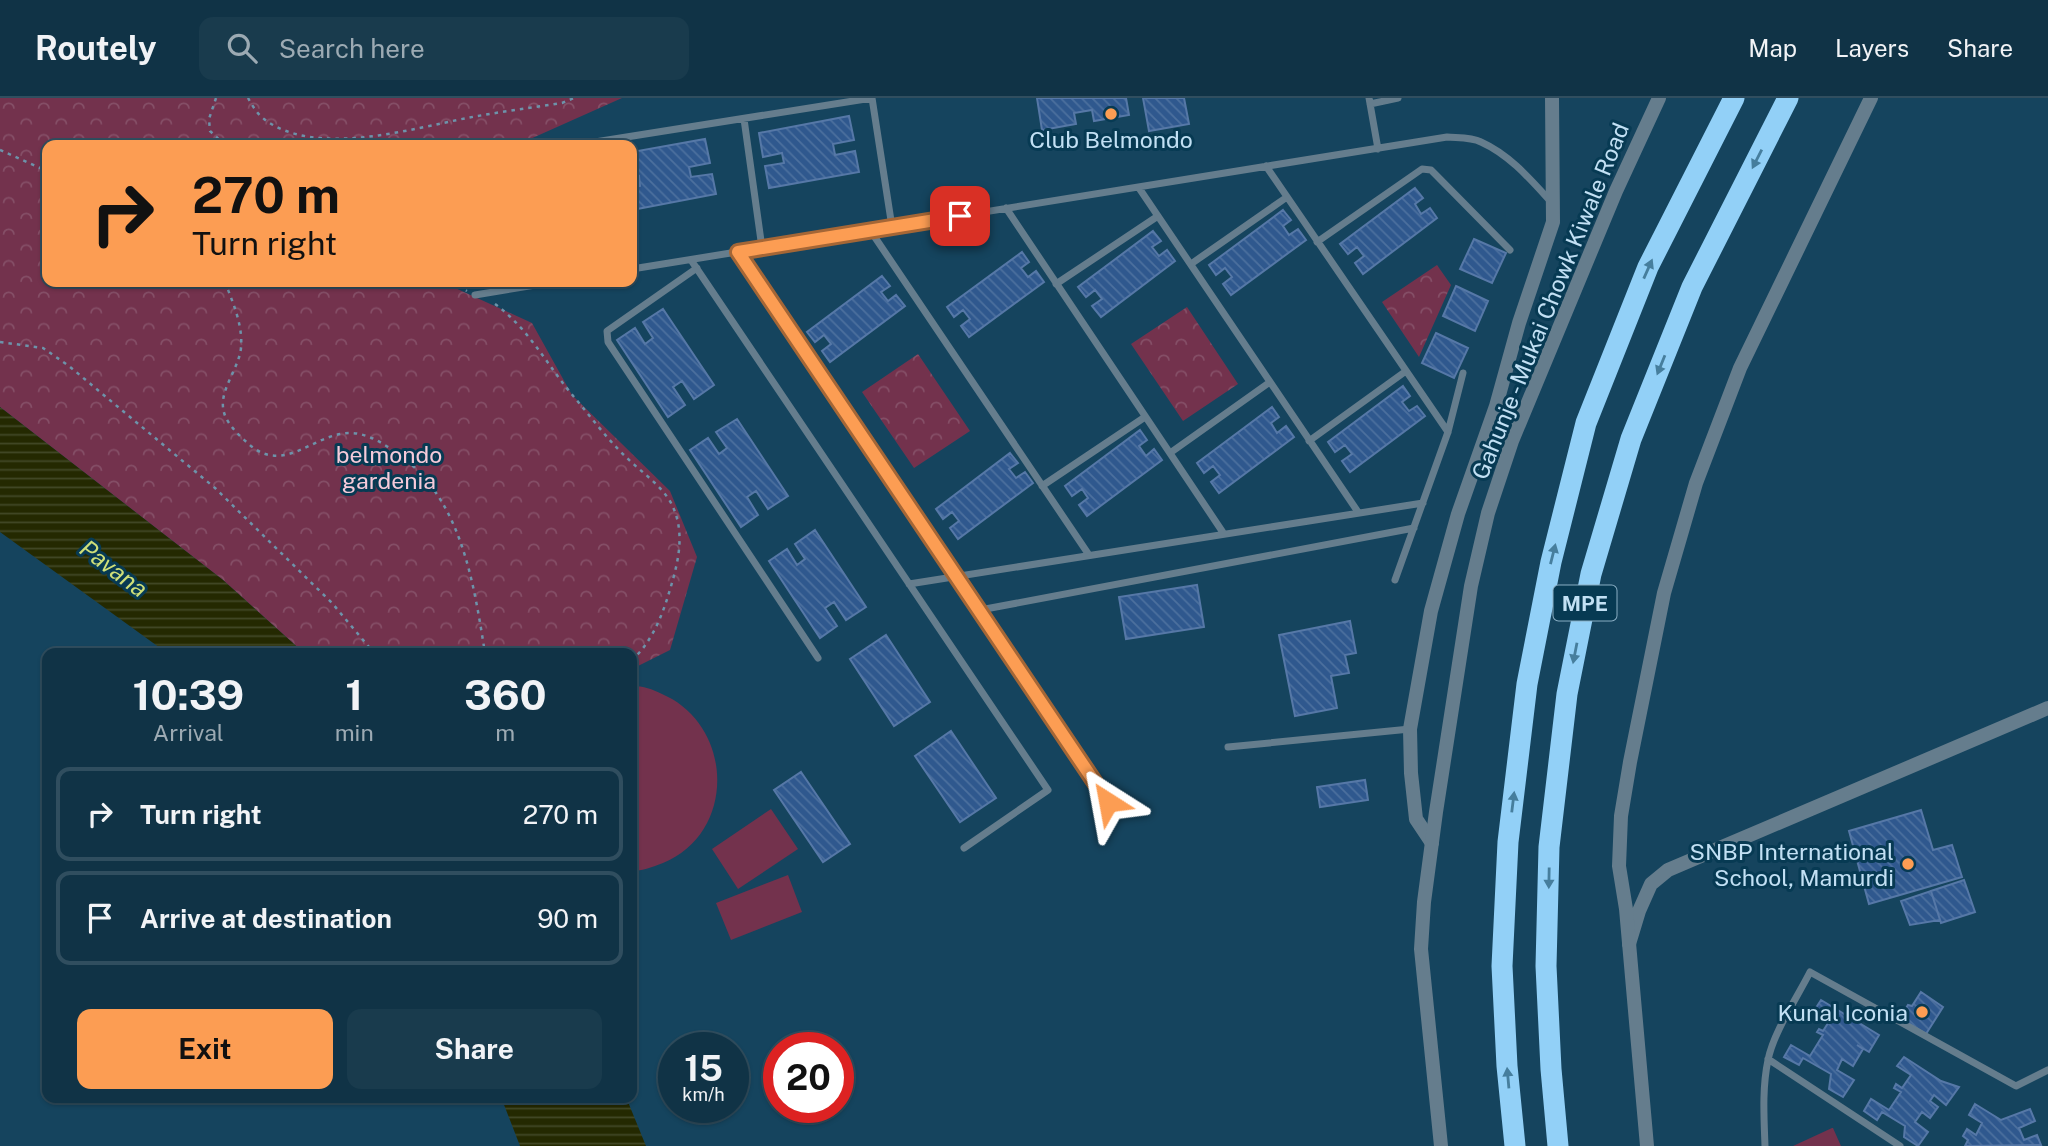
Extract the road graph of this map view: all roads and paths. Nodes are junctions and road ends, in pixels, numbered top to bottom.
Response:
1 (216, 98) edge
2 (248, 98) edge
3 (574, 98) edge
4 (1398, 98) edge
5 (1552, 98) edge
6 (1659, 98) edge
7 (1734, 98) edge
8 (1788, 98) edge
9 (1871, 98) edge
10 (1370, 101) edge
11 (744, 119) junction
12 (220, 140) edge
13 (620, 140) edge
14 (1378, 149) junction
15 (0, 150) edge
16 (1266, 166) junction
17 (42, 169) edge
18 (1139, 188) junction
19 (1287, 197) junction
20 (1553, 204) junction
21 (1006, 208) junction
22 (1158, 216) junction
23 (892, 227) junction
24 (870, 230) junction
25 (1317, 242) junction
26 (762, 248) junction
27 (1510, 250) dead end
28 (738, 252) junction
29 (691, 260) junction
30 (1191, 264) junction
31 (637, 268) edge
32 (697, 268) junction
33 (1056, 284) junction
34 (227, 287) edge
35 (460, 287) edge
36 (524, 287) edge
37 (475, 295) junction
38 (0, 342) edge
39 (1406, 371) junction
40 (1463, 373) dead end
41 (1270, 382) junction
42 (1145, 417) junction
43 (1448, 432) junction
44 (1310, 441) junction
45 (1170, 453) junction
46 (1042, 486) junction
47 (1423, 503) junction
48 (1357, 512) junction
49 (1414, 528) junction
50 (1224, 534) junction
51 (1089, 555) junction
52 (957, 577) junction
53 (1395, 580) dead end
54 (909, 584) junction
55 (980, 610) junction
56 (370, 648) edge
57 (484, 648) edge
58 (637, 653) edge
59 (818, 658) dead end
60 (2048, 708) edge
61 (1410, 729) junction
62 (1228, 747) dead end
63 (1108, 802) dead end
64 (1432, 843) junction
65 (964, 848) dead end
66 (1628, 949) junction
67 (1768, 1059) junction
68 (2048, 1070) edge
69 (1441, 1146) edge
70 (1515, 1146) edge
71 (1558, 1146) edge
72 (1647, 1146) edge
73 (1765, 1146) edge
74 (1900, 1146) edge

1 - 12 path
2 - 3 path
4 - 10 lane
5 - 20 street
6 - 64 street, Gahunje - Mukai Chowk Kiwale Road
70 -> 7 highway, MPE
8 -> 71 highway, MPE
9 - 66 street
10 - 14 lane
11 - 13 lane
11 - 23 lane
11 - 26 lane
14 - 16 lane
14 - 20 lane
15 - 17 path
16 - 18 lane
16 - 19 lane
18 - 21 lane
18 - 22 lane
19 - 25 lane
19 - 30 lane
20 - 61 street
21 - 23 lane
21 - 33 lane
22 - 30 lane
22 - 33 lane
23 - 24 lane
24 - 26 lane
24 - 46 lane
25 - 27 lane
25 - 39 lane
26 - 28 lane
28 - 29 lane
28 - 52 lane
29 - 31 lane
29 - 32 lane
30 - 41 lane
32 - 54 lane
32 - 59 lane
33 - 42 lane
34 - 57 path
35 - 37 path
36 - 37 lane
37 - 58 path
38 - 56 path
39 - 43 lane
39 - 44 lane
40 - 43 lane
41 - 44 lane
41 - 45 lane
42 - 45 lane
42 - 46 lane
43 - 47 lane
44 - 48 lane
45 - 50 lane
46 - 51 lane
47 - 48 lane
47 - 49 lane
48 - 50 lane
49 - 53 lane
49 - 55 lane
50 - 51 lane
51 - 52 lane
52 - 54 lane
52 - 55 lane
54 - 65 lane
55 - 63 lane
60 - 66 street
61 - 62 lane
61 - 64 street
64 - 69 street, Gahunje - Mukai Chowk Kiwale Road
66 - 72 street
67 - 68 lane
67 - 73 lane
67 - 74 lane

